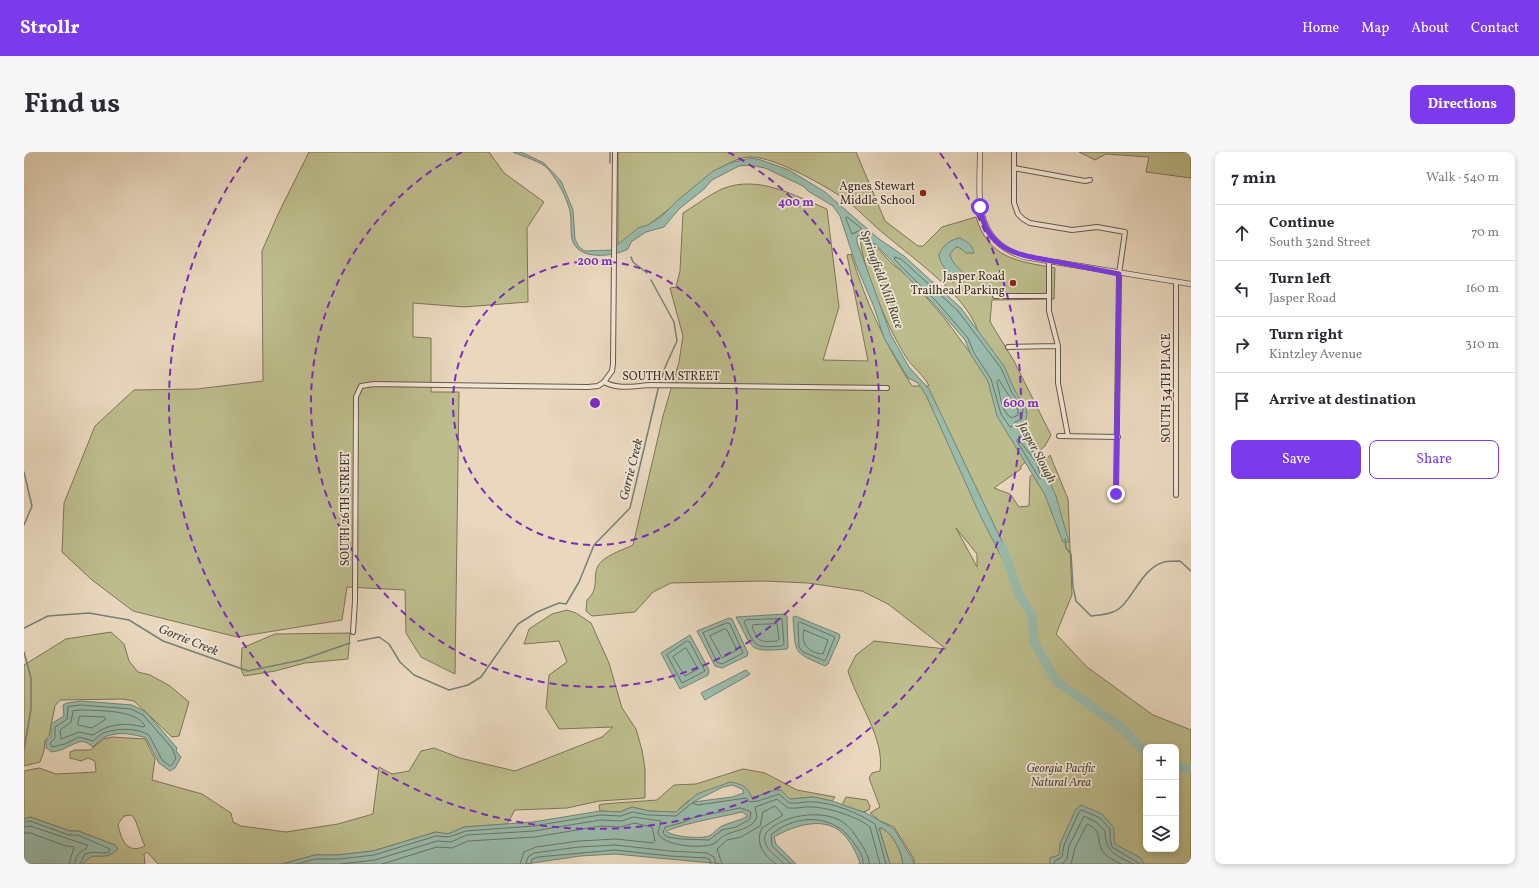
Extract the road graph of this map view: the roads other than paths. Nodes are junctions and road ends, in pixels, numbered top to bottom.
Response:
1 (615, 152) edge
2 (980, 152) edge
3 (1014, 152) edge
4 (1014, 168) junction
5 (1090, 180) dead end
6 (1049, 261) junction
7 (1119, 274) junction
8 (1176, 282) junction
9 (1191, 284) edge
10 (995, 296) dead end
11 (1049, 296) junction
12 (1058, 346) junction
13 (1008, 347) dead end
14 (604, 382) junction
15 (361, 386) joint
16 (887, 388) dead end
17 (1059, 436) dead end
18 (1068, 436) junction
19 (1118, 436) junction
20 (1116, 494) dead end
21 (1176, 495) dead end
22 (354, 632) dead end

1 - 14 street
2 - 6 street
3 - 4 street
4 - 5 street
4 - 7 street
6 - 7 street
6 - 11 street
7 - 8 street
7 - 19 street
8 - 9 street
8 - 21 street, SOUTH 34TH PLACE
10 - 11 street
11 - 12 street
12 - 13 street
12 - 18 street
14 - 15 street, SOUTH M STREET
14 - 16 street, SOUTH M STREET
15 - 22 street, SOUTH 26TH STREET
17 - 18 street
18 - 19 street
19 - 20 street

